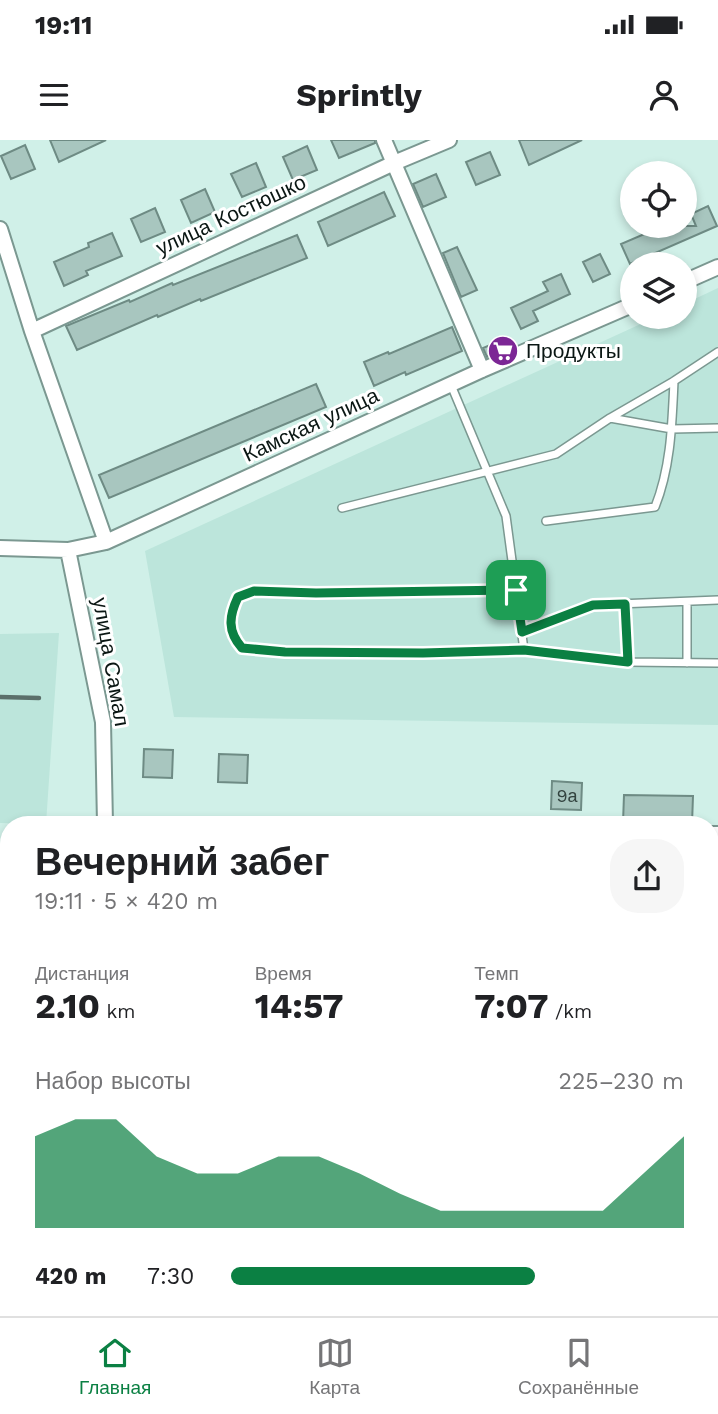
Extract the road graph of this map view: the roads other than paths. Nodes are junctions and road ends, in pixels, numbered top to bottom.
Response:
1 (384, 140) edge
2 (449, 140) edge
3 (394, 163) junction
4 (0, 229) edge
5 (718, 267) edge
6 (697, 276) edge
7 (620, 310) edge
8 (32, 331) junction
9 (718, 352) edge
10 (482, 370) junction
11 (674, 381) junction
12 (451, 384) junction
13 (610, 418) junction
14 (718, 428) edge
15 (672, 429) junction
16 (488, 472) junction
17 (342, 508) dead end
18 (546, 521) dead end
19 (106, 542) junction
20 (0, 548) edge
21 (68, 550) junction
22 (516, 590) junction
23 (718, 600) edge
24 (687, 602) junction
25 (625, 604) junction
26 (522, 632) junction
27 (524, 650) junction
28 (628, 662) junction
29 (687, 663) junction
30 (718, 663) edge
31 (105, 816) edge

1 - 3 street
2 - 3 street, улица Костюшко
3 - 8 street, улица Костюшко
3 - 10 street
4 - 8 street
5 - 6 street
7 - 10 street, Камская улица
8 - 19 street
9 - 11 lane
10 - 12 street, Камская улица
11 - 13 lane
11 - 15 lane
12 - 16 lane
12 - 19 street, Камская улица
13 - 15 lane
13 - 16 lane
14 - 15 lane
15 - 18 lane
16 - 17 lane
16 - 22 lane
19 - 21 street, Камская улица
20 - 21 street, Камская улица
21 - 31 street, улица Самал
22 - 26 lane
22 - 27 lane
23 - 24 lane
24 - 25 lane
24 - 29 lane
25 - 26 lane
25 - 28 lane
26 - 27 lane
27 - 28 lane
28 - 29 lane
29 - 30 lane

